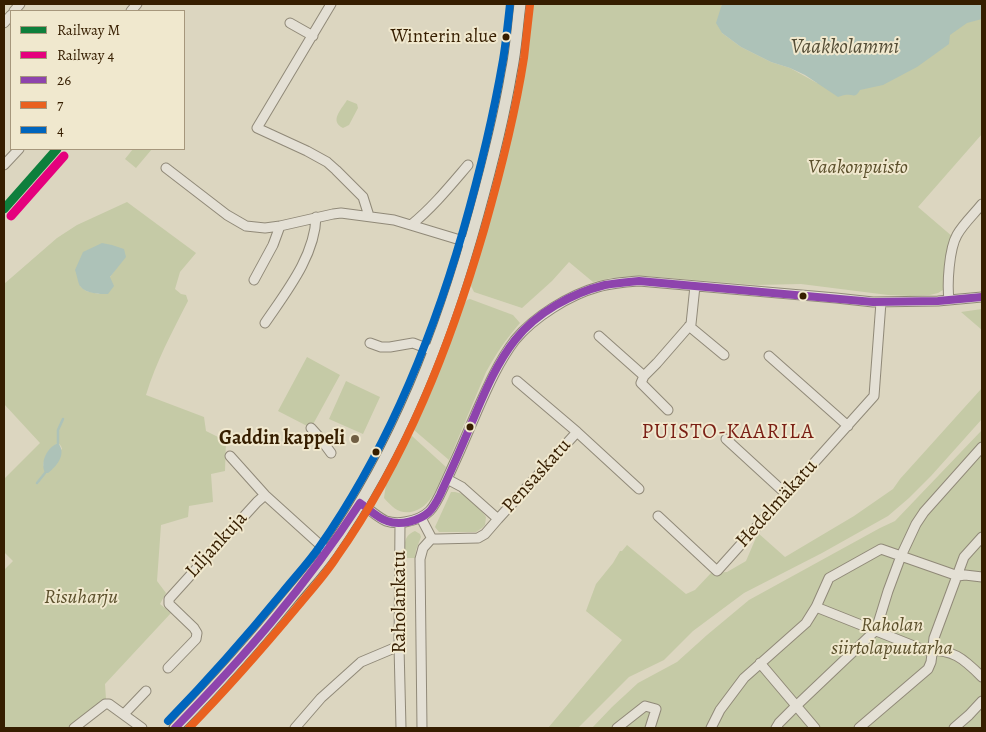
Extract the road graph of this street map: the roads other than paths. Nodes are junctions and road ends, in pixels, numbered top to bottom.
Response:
1 (331, 4) edge
2 (520, 4) edge
3 (290, 23) dead end
4 (313, 36) junction
5 (18, 150) edge
6 (468, 165) dead end
7 (4, 166) edge
8 (166, 168) dead end
9 (982, 204) edge
10 (369, 216) junction
11 (316, 217) junction
12 (411, 225) junction
13 (280, 226) junction
14 (470, 243) junction
15 (254, 280) dead end
16 (695, 286) junction
17 (982, 297) edge
18 (949, 300) junction
19 (881, 302) junction
20 (265, 323) dead end
21 (690, 326) junction
22 (599, 336) dead end
23 (370, 343) dead end
24 (434, 351) junction
25 (724, 355) dead end
26 (769, 356) dead end
27 (644, 376) junction
28 (517, 381) dead end
29 (668, 410) dead end
30 (848, 426) junction
31 (311, 428) dead end
32 (577, 432) junction
33 (726, 439) dead end
34 (982, 447) edge
35 (330, 453) dead end
36 (230, 456) dead end
37 (447, 479) junction
38 (639, 489) dead end
39 (786, 494) junction
40 (266, 495) junction
41 (360, 502) junction
42 (658, 516) dead end
43 (421, 518) junction
44 (498, 519) junction
45 (400, 523) junction
46 (982, 537) edge
47 (432, 538) junction
48 (328, 552) junction
49 (901, 556) junction
50 (958, 576) junction
51 (982, 577) edge
52 (816, 607) junction
53 (876, 630) junction
54 (399, 646) junction
55 (932, 649) junction
56 (760, 663) junction
57 (168, 668) dead end
58 (982, 677) edge
59 (146, 691) dead end
60 (982, 701) edge
61 (796, 706) junction
62 (124, 714) junction
63 (74, 728) edge
64 (142, 728) edge
65 (175, 728) edge
66 (294, 728) edge
67 (400, 728) edge
68 (422, 728) edge
69 (617, 728) edge
70 (650, 728) edge
71 (711, 728) edge
72 (776, 728) edge
73 (815, 728) edge
74 (859, 728) edge
75 (954, 728) edge

1 - 4 street
2 - 14 main road
3 - 4 street
4 - 10 street
5 - 7 street
6 - 12 street
8 - 13 street
9 - 18 street
10 - 11 street
10 - 12 street
11 - 13 street
11 - 20 street
12 - 14 street
13 - 15 street
14 - 24 main road
16 - 19 street
16 - 21 street
16 - 37 street
17 - 18 street
18 - 19 street
19 - 30 street, Hedelmäkatu
21 - 25 street
21 - 27 street
22 - 27 street
23 - 24 street
24 - 41 main road
26 - 30 street
27 - 29 street
28 - 32 street
30 - 39 street, Hedelmäkatu
31 - 35 street
32 - 38 street
32 - 44 street, Pensaskatu
33 - 39 street
34 - 49 street
36 - 40 street
37 - 43 street
37 - 44 street
39 - 42 street, Hedelmäkatu
40 - 48 street
40 - 57 street, Liljankuja
41 - 45 street, Raholankatu
41 - 48 main road
43 - 45 street
43 - 47 street
44 - 47 street, Pensaskatu
45 - 54 street, Raholankatu
46 - 50 street
47 - 68 street, Raholankatu
48 - 65 main road
49 - 50 street
49 - 52 street
49 - 53 street
50 - 51 street
50 - 55 street
52 - 53 street
52 - 56 street
53 - 55 street
53 - 61 street
54 - 66 street
54 - 67 street, Raholankatu
55 - 58 street
55 - 74 street
56 - 61 street
56 - 71 street
59 - 62 street
60 - 75 street
61 - 72 street
61 - 73 street
62 - 63 street
62 - 64 street
69 - 70 street

